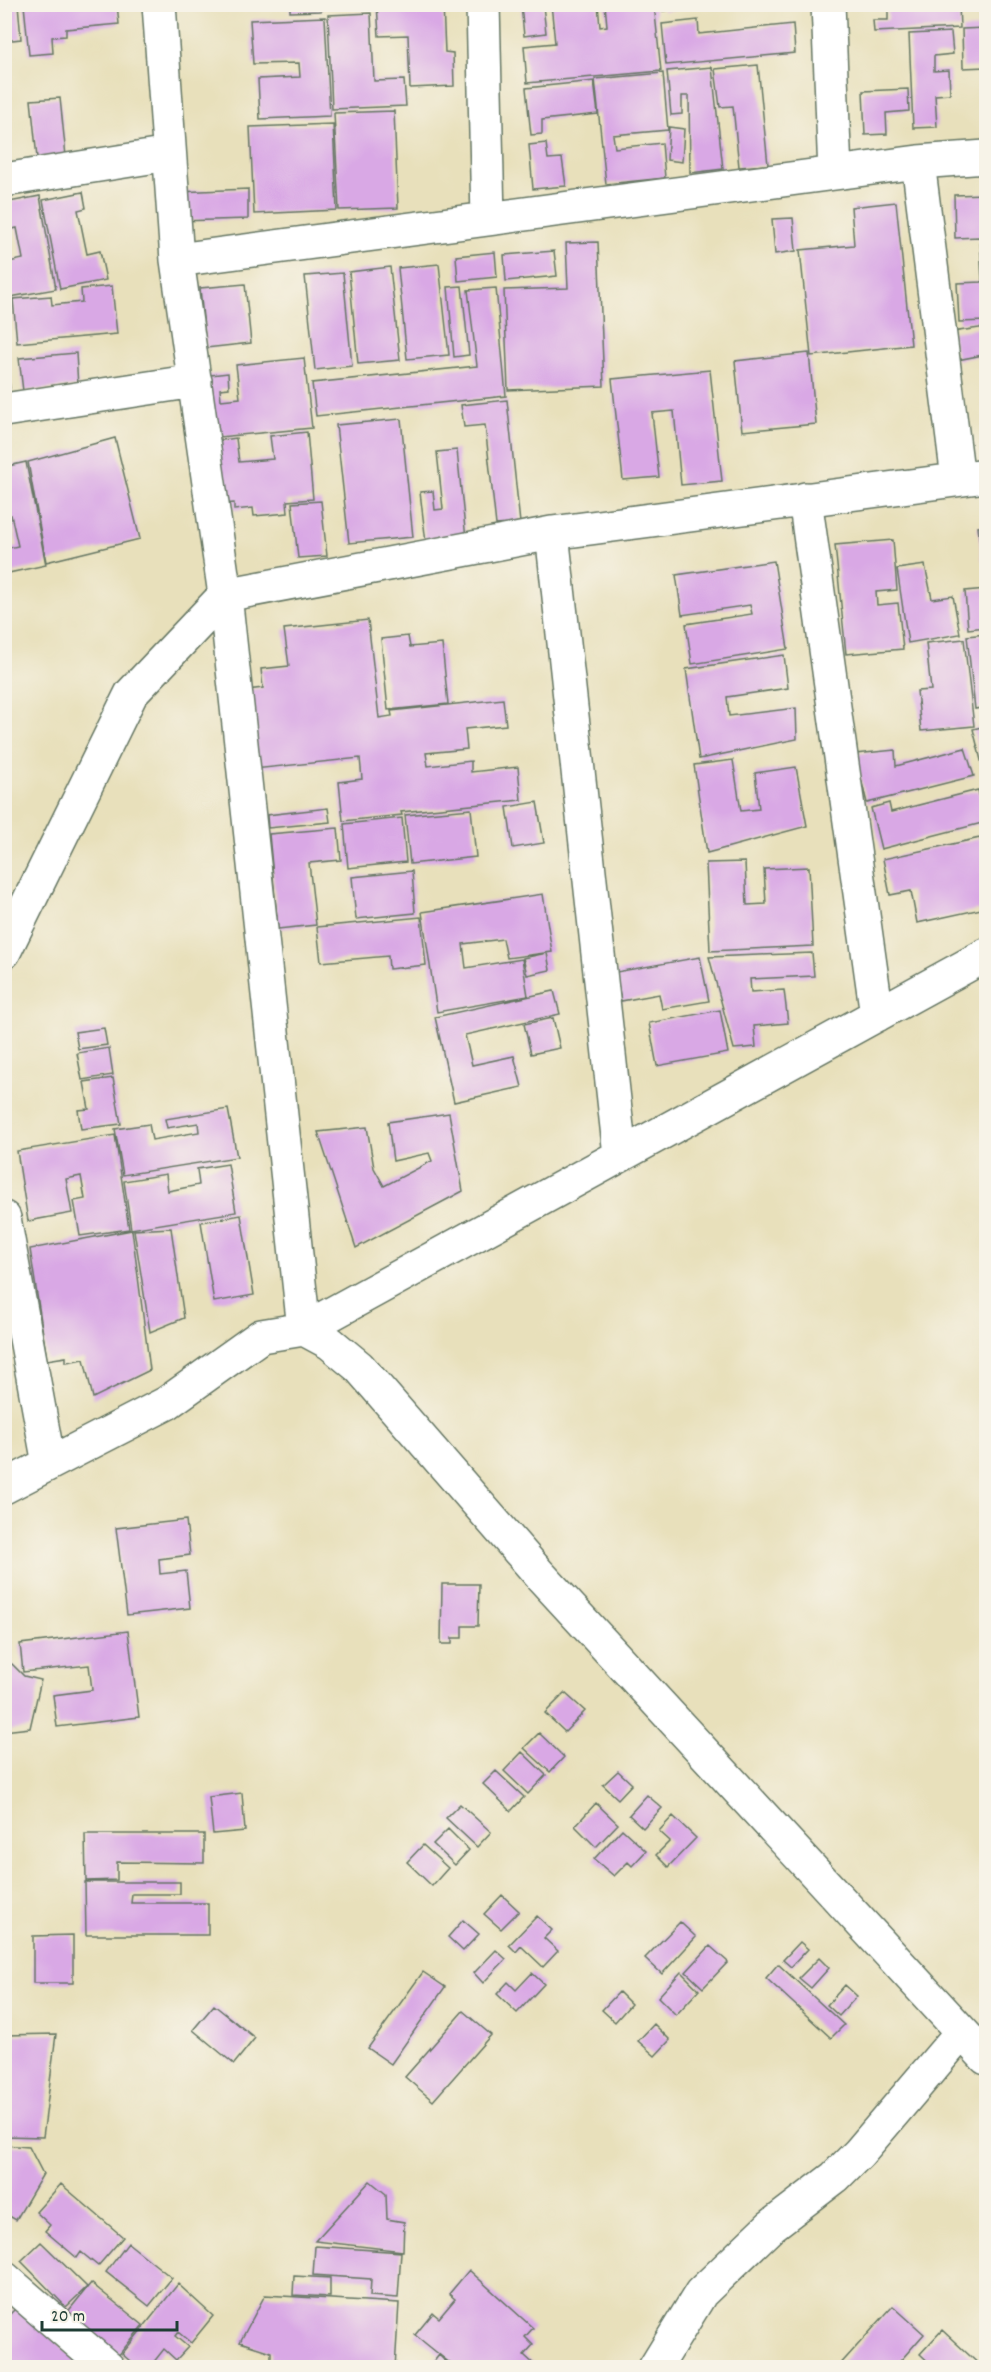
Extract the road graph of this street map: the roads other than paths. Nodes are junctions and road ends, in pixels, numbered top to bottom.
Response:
1 (159, 4) edge
2 (483, 4) edge
3 (828, 4) edge
4 (169, 154) junction
5 (987, 157) edge
6 (918, 162) junction
7 (836, 173) junction
8 (4, 180) edge
9 (488, 219) junction
10 (177, 260) junction
11 (195, 381) junction
12 (4, 410) edge
13 (972, 478) edge
14 (805, 499) junction
15 (552, 532) junction
16 (225, 595) junction
17 (4, 952) edge
18 (987, 955) edge
19 (877, 1015) junction
20 (620, 1155) junction
21 (4, 1218) edge
22 (304, 1329) junction
23 (49, 1464) junction
24 (4, 1488) edge
25 (961, 2033) junction
26 (987, 2058) edge
27 (4, 2278) edge
28 (108, 2367) edge
29 (655, 2367) edge

1 - 4 street
2 - 9 street
3 - 7 street
4 - 8 street
4 - 10 street
5 - 6 street
6 - 7 street
6 - 13 street
7 - 9 street
9 - 10 street
10 - 11 street
11 - 12 street
11 - 16 street
13 - 14 street
14 - 15 street
14 - 19 street
15 - 16 street
15 - 20 street
16 - 17 street
16 - 22 street
18 - 19 street
19 - 20 street
20 - 22 street
21 - 23 street
22 - 23 street
22 - 25 street
23 - 24 street
25 - 26 street
25 - 29 street
27 - 28 street

